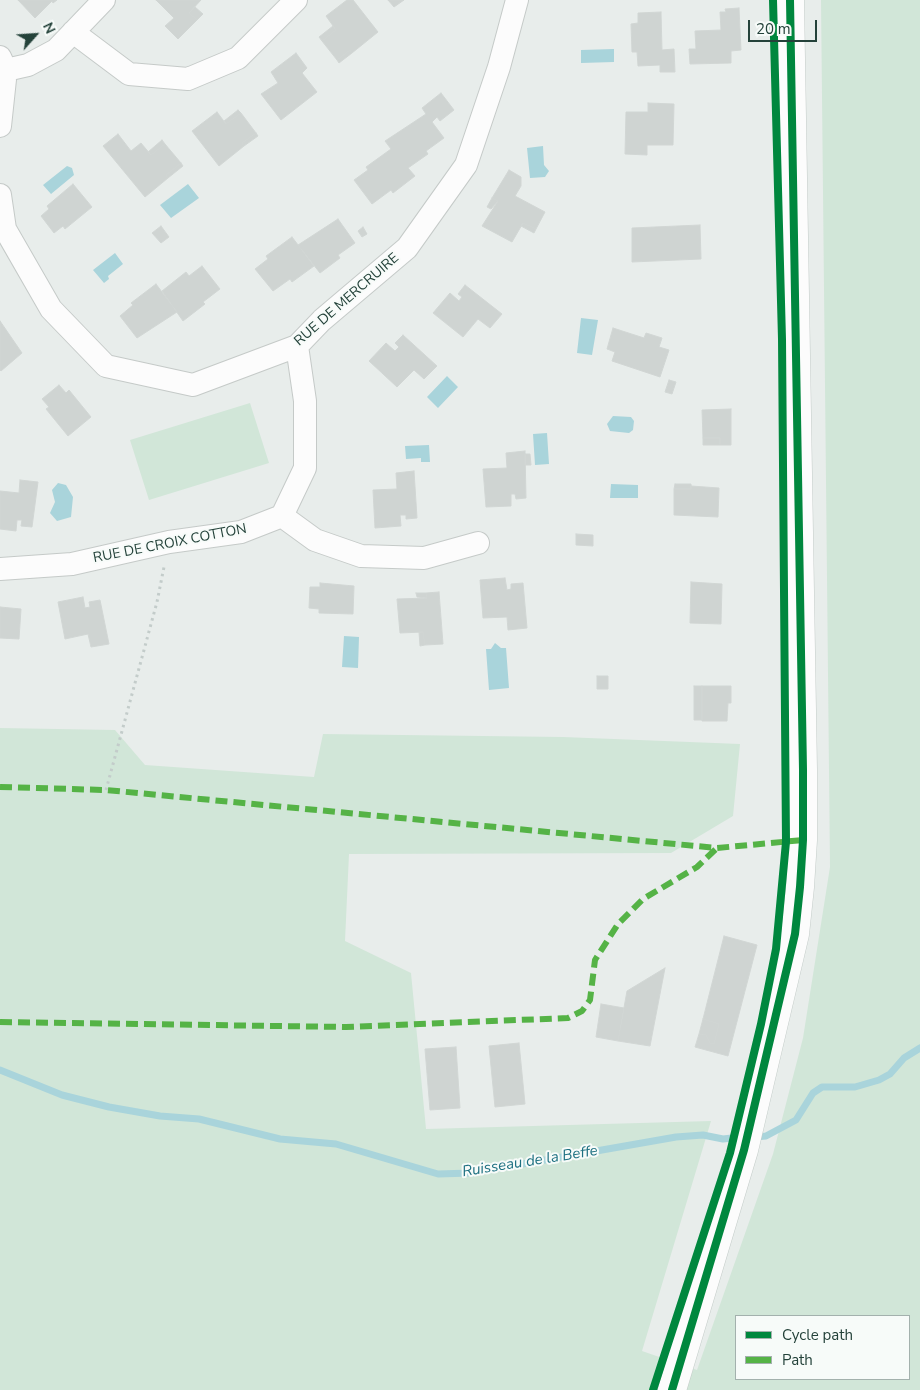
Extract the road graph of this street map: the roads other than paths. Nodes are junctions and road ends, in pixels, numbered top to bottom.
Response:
1 (104, 0) edge
2 (296, 0) edge
3 (517, 0) edge
4 (790, 0) edge
5 (73, 32) junction
6 (3, 63) edge
7 (0, 126) edge
8 (0, 195) edge
9 (296, 346) junction
10 (282, 516) junction
11 (478, 543) dead end
12 (0, 569) edge
13 (672, 1390) edge

1 - 5 street
2 - 5 street
3 - 9 street, RUE DE MERCRUIRE
4 - 13 street
5 - 6 street
6 - 7 street
8 - 9 street, RUE DE MERCRUIRE
9 - 10 street
10 - 11 street
10 - 12 street, RUE DE CROIX COTTON

